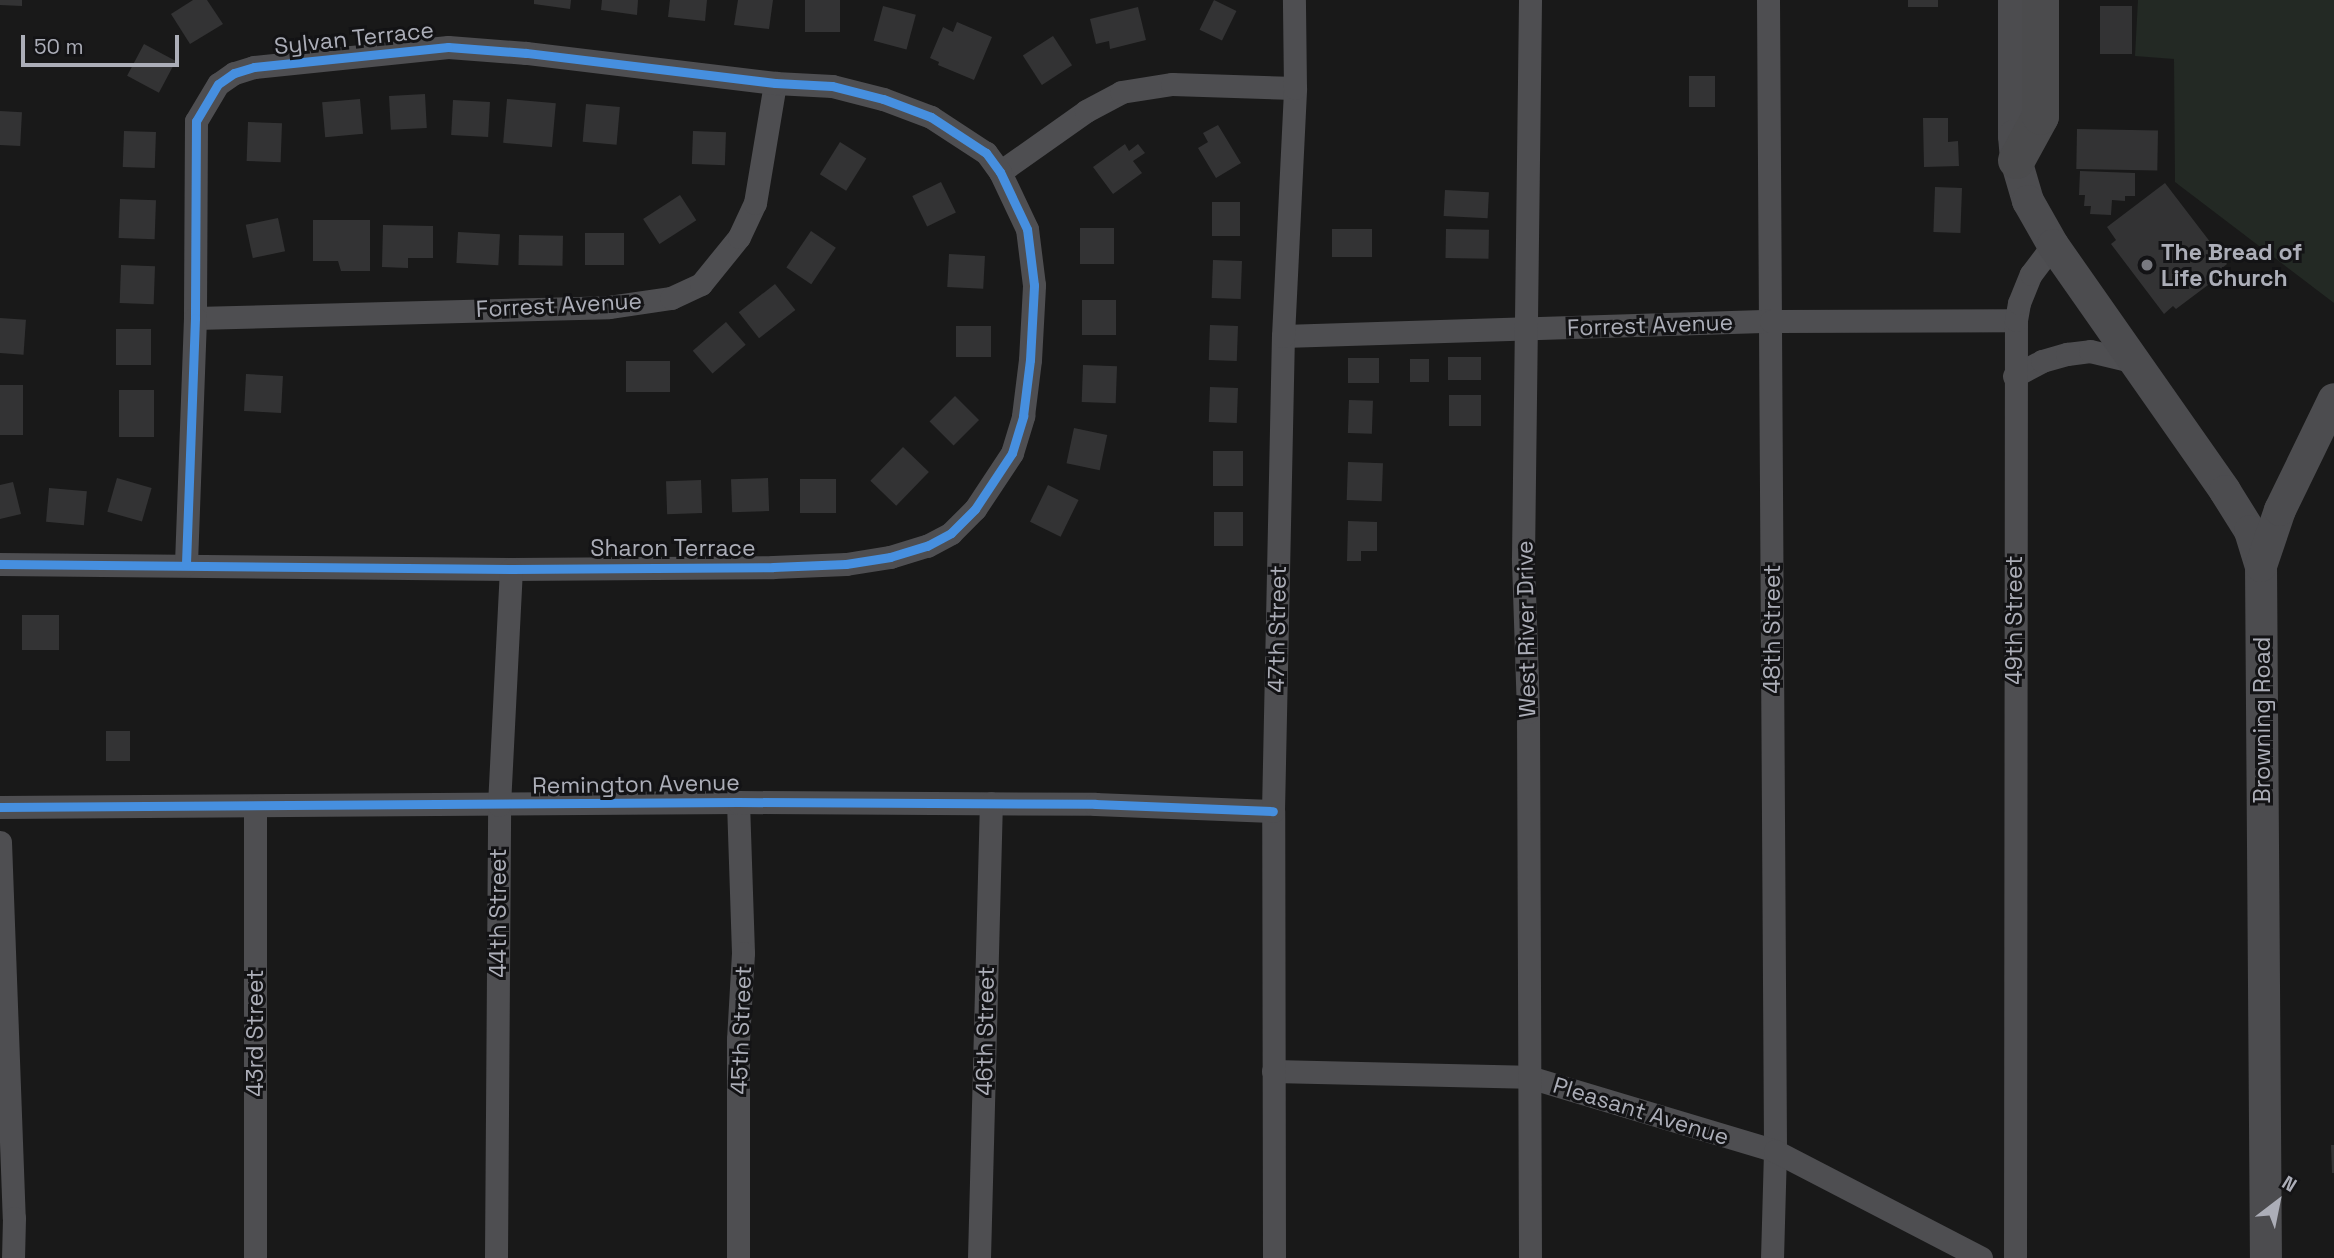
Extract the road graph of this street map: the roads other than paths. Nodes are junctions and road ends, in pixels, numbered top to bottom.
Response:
1 (1294, 0) edge
2 (1530, 0) edge
3 (1768, 0) edge
4 (2014, 0) edge
5 (2040, 0) edge
6 (775, 83) junction
7 (1295, 88) junction
8 (2016, 160) junction
9 (1000, 173) junction
10 (2053, 245) junction
11 (195, 318) junction
12 (2016, 320) junction
13 (1771, 321) junction
14 (1526, 329) junction
15 (1283, 336) junction
16 (2131, 361) junction
17 (2014, 376) junction
18 (2334, 399) edge
19 (0, 564) edge
20 (187, 565) junction
21 (2261, 566) junction
22 (511, 569) junction
23 (738, 802) junction
24 (991, 803) junction
25 (499, 805) junction
26 (0, 807) edge
27 (254, 807) junction
28 (1273, 811) junction
29 (0, 842) edge
30 (1273, 1071) junction
31 (1529, 1077) junction
32 (1776, 1151) junction
33 (13, 1258) edge
34 (255, 1258) edge
35 (496, 1258) edge
36 (738, 1258) edge
37 (979, 1258) edge
38 (1274, 1258) edge
39 (1530, 1258) edge
40 (1772, 1258) edge
41 (1981, 1258) edge
42 (2015, 1258) edge
43 (2266, 1258) edge

1 - 7 street, 47th Street
2 - 14 street, West River Drive
3 - 13 street, 48th Street
4 - 8 main road
5 - 8 main road
6 - 9 street, Sylvan Terrace
6 - 11 street, Forrest Avenue
6 - 11 street, Sylvan Terrace
7 - 9 street
7 - 15 street, 47th Street
8 - 10 main road
9 - 22 street, Sharon Terrace
10 - 12 street, 49th Street
10 - 16 main road, Browning Road
11 - 20 street, Sylvan Terrace
12 - 13 street, Forrest Avenue
12 - 17 street, 49th Street
13 - 14 street, Forrest Avenue
13 - 32 street, 48th Street
14 - 15 street, Forrest Avenue
14 - 31 street, West River Drive
15 - 28 street, 47th Street
16 - 17 street
16 - 21 main road, Browning Road
17 - 42 street, 49th Street
18 - 21 main road
19 - 20 street, Sharon Terrace
20 - 22 street, Sharon Terrace
21 - 43 main road, Browning Road
22 - 25 street, 44th Street
23 - 24 street, Remington Avenue
23 - 25 street, Remington Avenue
23 - 36 street, 45th Street
24 - 28 street, Remington Avenue
24 - 37 street, 46th Street
25 - 27 street, Remington Avenue
25 - 35 street, 44th Street
26 - 27 street, Remington Avenue
27 - 34 street, 43rd Street
28 - 30 street, 47th Street
29 - 33 street
30 - 31 street, Pleasant Avenue
30 - 38 street, 47th Street
31 - 32 street, Pleasant Avenue
31 - 39 street, West River Drive
32 - 40 street, 48th Street
32 - 41 street, Pleasant Avenue

